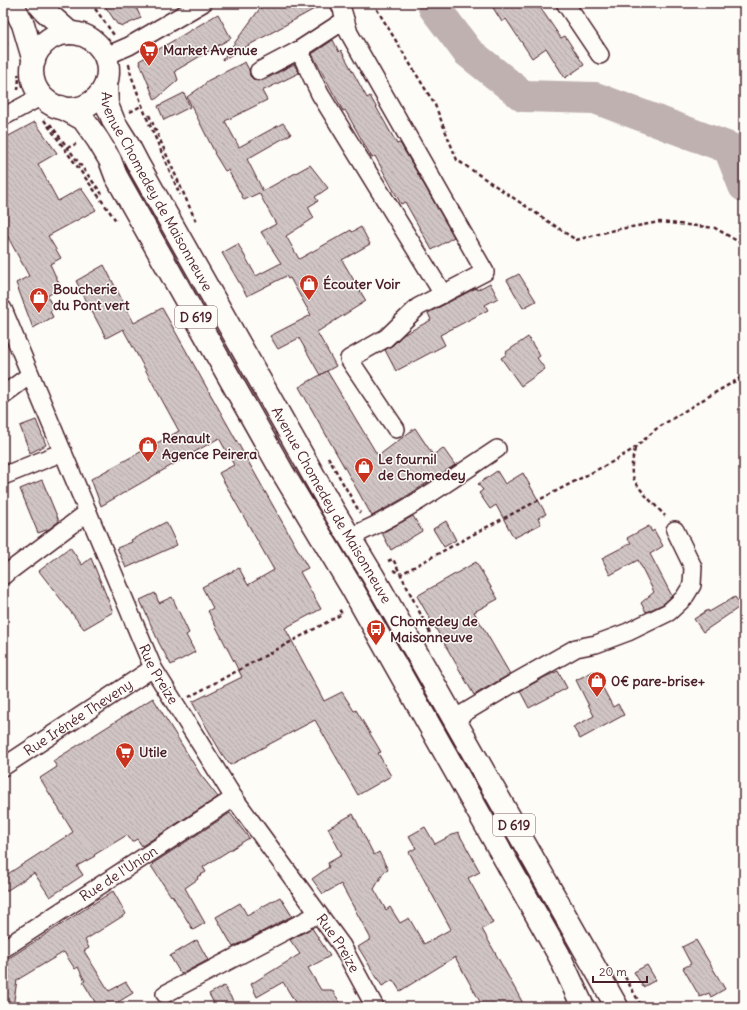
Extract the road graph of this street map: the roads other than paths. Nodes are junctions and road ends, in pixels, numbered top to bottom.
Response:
1 (12, 3) edge
2 (38, 3) edge
3 (203, 3) edge
4 (339, 3) edge
5 (565, 3) edge
6 (345, 20) junction
7 (70, 32) junction
8 (299, 50) junction
9 (600, 55) dead end
10 (106, 56) junction
11 (34, 60) junction
12 (260, 71) dead end
13 (106, 84) junction
14 (42, 96) junction
15 (61, 107) junction
16 (3, 117) edge
17 (443, 294) junction
18 (3, 309) edge
19 (30, 375) junction
20 (3, 395) edge
21 (396, 429) dead end
22 (497, 449) dead end
23 (63, 452) junction
24 (3, 476) edge
25 (88, 512) junction
26 (675, 530) road end
27 (349, 537) junction
28 (3, 576) edge
29 (153, 668) junction
30 (454, 719) junction
31 (3, 767) edge
32 (234, 798) junction
33 (318, 914) junction
34 (3, 950) edge
35 (165, 994) dead end
36 (375, 1007) edge
37 (583, 1007) edge
38 (617, 1007) edge

1 - 11 main road
2 - 7 main road
3 - 10 street
4 - 6 street
5 - 9 street
6 - 8 street
6 - 17 street
7 - 10 main road
7 - 11 main road
8 - 12 street
8 - 17 street
10 - 13 main road
11 - 14 main road
13 - 15 main road
13 - 27 main road, Avenue Chomedey de Maisonneuve / D 619
14 - 15 main road
14 - 16 street
15 - 37 main road, D 619
17 - 21 street
18 - 19 street, Rue Preize
19 - 20 street
19 - 23 street, Rue Preize
22 - 27 street
23 - 24 street
23 - 25 street, Rue Preize
25 - 28 street
25 - 29 street, Rue Preize
26 - 30 street
27 - 30 main road, Avenue Chomedey de Maisonneuve / D 619
29 - 31 street, Rue Irénée Theveny
29 - 32 street, Rue Preize
30 - 38 main road, Avenue Chomedey de Maisonneuve / D 619
32 - 33 street, Rue Preize
32 - 34 street, Rue de l'Union
33 - 35 street
33 - 36 street, Rue Preize

